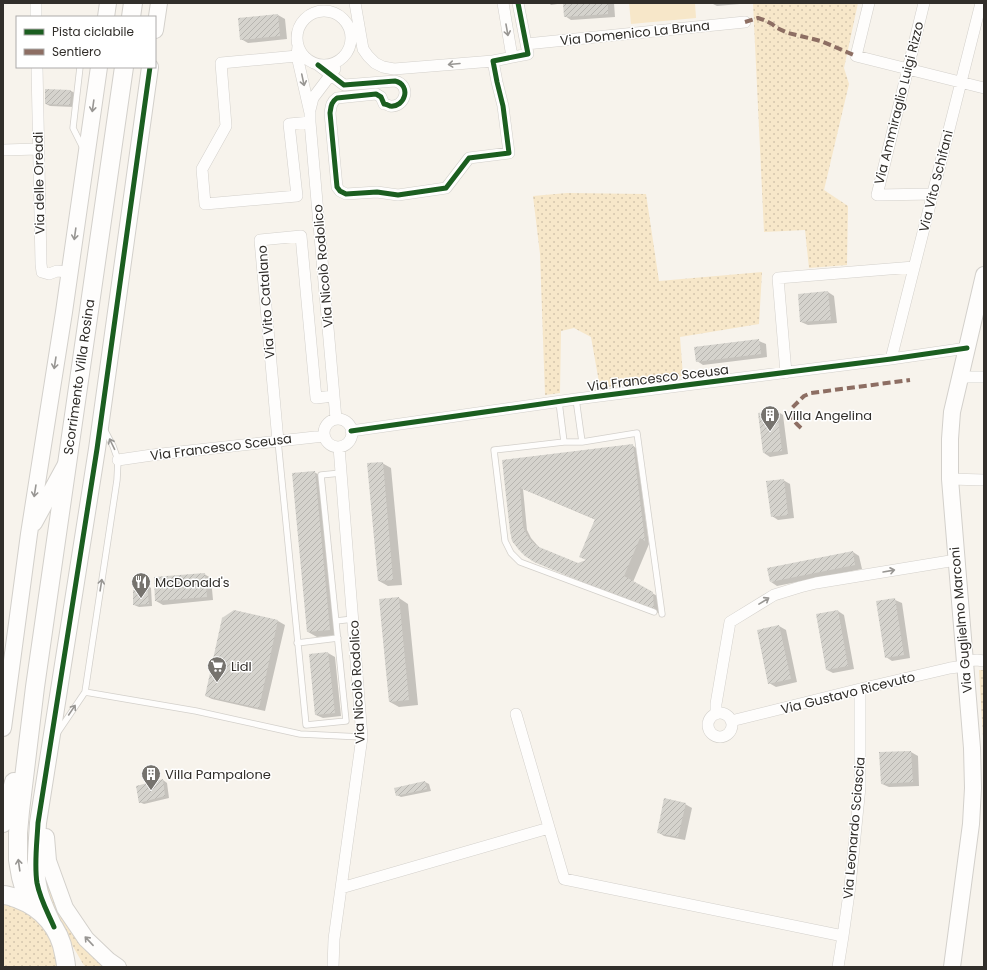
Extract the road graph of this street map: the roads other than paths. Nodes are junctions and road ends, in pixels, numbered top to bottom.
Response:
1 (36, 3) edge
2 (108, 3) edge
3 (133, 3) edge
4 (313, 3) edge
5 (503, 3) edge
6 (518, 3) edge
7 (869, 3) edge
8 (924, 3) edge
9 (981, 3) edge
10 (356, 5) edge
11 (157, 9) edge
12 (36, 16) edge
13 (106, 16) edge
14 (131, 16) edge
15 (304, 19) junction
16 (156, 20) edge
17 (745, 22) dead end
18 (351, 34) junction
19 (363, 49) junction
20 (527, 49) junction
21 (298, 51) junction
22 (344, 56) junction
23 (512, 57) junction
24 (493, 61) junction
25 (318, 65) junction
26 (37, 68) edge
27 (80, 68) edge
28 (99, 68) edge
29 (124, 68) edge
30 (131, 68) edge
31 (150, 68) edge
32 (908, 69) junction
33 (330, 75) junction
34 (961, 83) junction
35 (344, 85) junction
36 (984, 88) edge
37 (121, 89) junction
38 (318, 91) junction
39 (310, 117) junction
40 (3, 150) edge
41 (38, 150) junction
42 (86, 153) junction
43 (933, 194) junction
44 (914, 267) junction
45 (69, 272) junction
46 (984, 275) edge
47 (967, 348) junction
48 (891, 359) junction
49 (786, 372) junction
50 (960, 377) junction
51 (984, 377) edge
52 (334, 396) junction
53 (576, 399) junction
54 (559, 402) junction
55 (336, 419) junction
56 (100, 423) junction
57 (352, 431) junction
58 (324, 436) junction
59 (278, 441) junction
60 (564, 442) junction
61 (582, 442) junction
62 (339, 447) junction
63 (118, 460) junction
64 (67, 463) junction
65 (341, 473) junction
66 (950, 479) junction
67 (984, 480) edge
68 (29, 534) junction
69 (956, 560) junction
70 (654, 612) dead end
71 (662, 614) dead end
72 (353, 619) junction
73 (336, 622) junction
74 (338, 638) junction
75 (297, 643) junction
76 (984, 661) edge
77 (965, 664) junction
78 (35, 687) junction
79 (860, 689) junction
80 (85, 692) junction
81 (516, 714) dead end
82 (716, 714) junction
83 (731, 721) junction
84 (3, 728) edge
85 (362, 738) junction
86 (51, 743) junction
87 (47, 769) junction
88 (3, 823) edge
89 (549, 828) junction
90 (341, 888) junction
91 (3, 895) edge
92 (28, 902) junction
93 (54, 927) junction
94 (844, 936) junction
95 (334, 939) junction
96 (62, 944) junction
97 (66, 967) edge
98 (78, 967) edge
99 (118, 967) edge
100 (327, 967) edge
101 (333, 967) edge
102 (838, 967) edge
103 (952, 967) edge

1 - 12 street
2 - 13 street
3 - 14 main road
4 - 15 street
5 -> 23 street
6 - 20 street
7 - 32 street
8 - 32 street, Via Ammiraglio Luigi Rizzo
9 - 34 street, Via Vito Schifani
10 - 18 street
10 - 19 street
11 - 16 street
15 - 18 street
15 - 21 street
17 - 20 street, Via Domenico La Bruna
18 - 19 street, Via Domenico La Bruna
18 - 22 street
24 -> 19 street, Via Domenico La Bruna
20 - 23 street, Via Domenico La Bruna
21 - 25 street
21 -> 39 street, Via Nicolò Rodolico
21 - 39 street
22 - 25 street
22 - 33 street
23 - 24 street, Via Domenico La Bruna
24 - 35 street
25 - 33 street
26 - 41 street, Via delle Oreadi
27 - 42 lane
28 -> 42 street
29 - 37 main road, Scorrimento Villa Rosina
30 - 37 street
31 - 56 street
32 - 34 street
32 - 43 street, Via Ammiraglio Luigi Rizzo
33 - 35 street
33 - 38 street
34 - 36 street
34 - 43 street, Via Vito Schifani
35 - 38 street
37 - 64 main road, Scorrimento Villa Rosina
38 - 39 street
39 - 52 street, Via Nicolò Rodolico
40 - 41 street
41 - 45 street, Via delle Oreadi
42 -> 45 street
43 - 44 street, Via Vito Schifani
44 - 48 street, Via Vito Schifani
44 - 49 street
45 -> 68 street
46 - 47 street, Via Guglielmo Marconi
47 - 48 street, Via Francesco Sceusa
47 - 50 street, Via Guglielmo Marconi
48 - 49 street, Via Francesco Sceusa
49 - 53 street, Via Francesco Sceusa
50 - 51 street
50 - 66 street, Via Guglielmo Marconi
52 - 55 street, Via Nicolò Rodolico
52 - 59 street, Via Vito Catalano
53 - 54 street, Via Francesco Sceusa
53 - 61 lane
54 - 57 street, Via Francesco Sceusa
54 - 60 lane
55 - 57 street
55 - 58 street
63 -> 56 lane
56 - 86 street
57 - 62 street
58 - 59 street, Via Francesco Sceusa
58 - 62 street
59 - 63 street, Via Francesco Sceusa
59 - 75 lane
60 - 61 lane
60 - 70 lane
61 - 71 lane
62 - 65 street, Via Nicolò Rodolico
80 -> 63 lane
64 - 68 street
64 - 78 main road, Scorrimento Villa Rosina
65 - 72 street, Via Nicolò Rodolico
65 - 73 lane
66 - 67 street
66 - 69 street, Via Guglielmo Marconi
68 - 84 street
69 - 77 street, Via Guglielmo Marconi
82 -> 69 street
72 - 73 lane
72 - 85 street, Via Nicolò Rodolico
73 - 74 lane
74 - 75 lane
74 - 75 lane
76 - 77 street, Via Gustavo Ricevuto
77 - 79 street, Via Gustavo Ricevuto
77 - 103 street, Via Guglielmo Marconi
78 - 88 main road, Scorrimento Villa Rosina
92 -> 78 main road, Scorrimento Villa Rosina
79 - 83 street, Via Gustavo Ricevuto
79 - 94 street, Via Leonardo Sciascia
80 - 85 lane
86 -> 80 lane
81 - 89 street
82 - 83 street
82 - 83 street
85 - 90 street, Via Nicolò Rodolico
86 - 87 street
87 - 93 street
99 -> 87 street
89 - 90 street
89 - 94 street
90 - 95 street, Via Nicolò Rodolico
91 - 92 main road
92 - 93 main road
93 - 96 main road
94 - 102 street, Via Leonardo Sciascia
95 - 100 street, Via Nicolò Rodolico
95 - 101 street, Via Nicolò Rodolico
96 - 97 main road
96 - 98 main road

